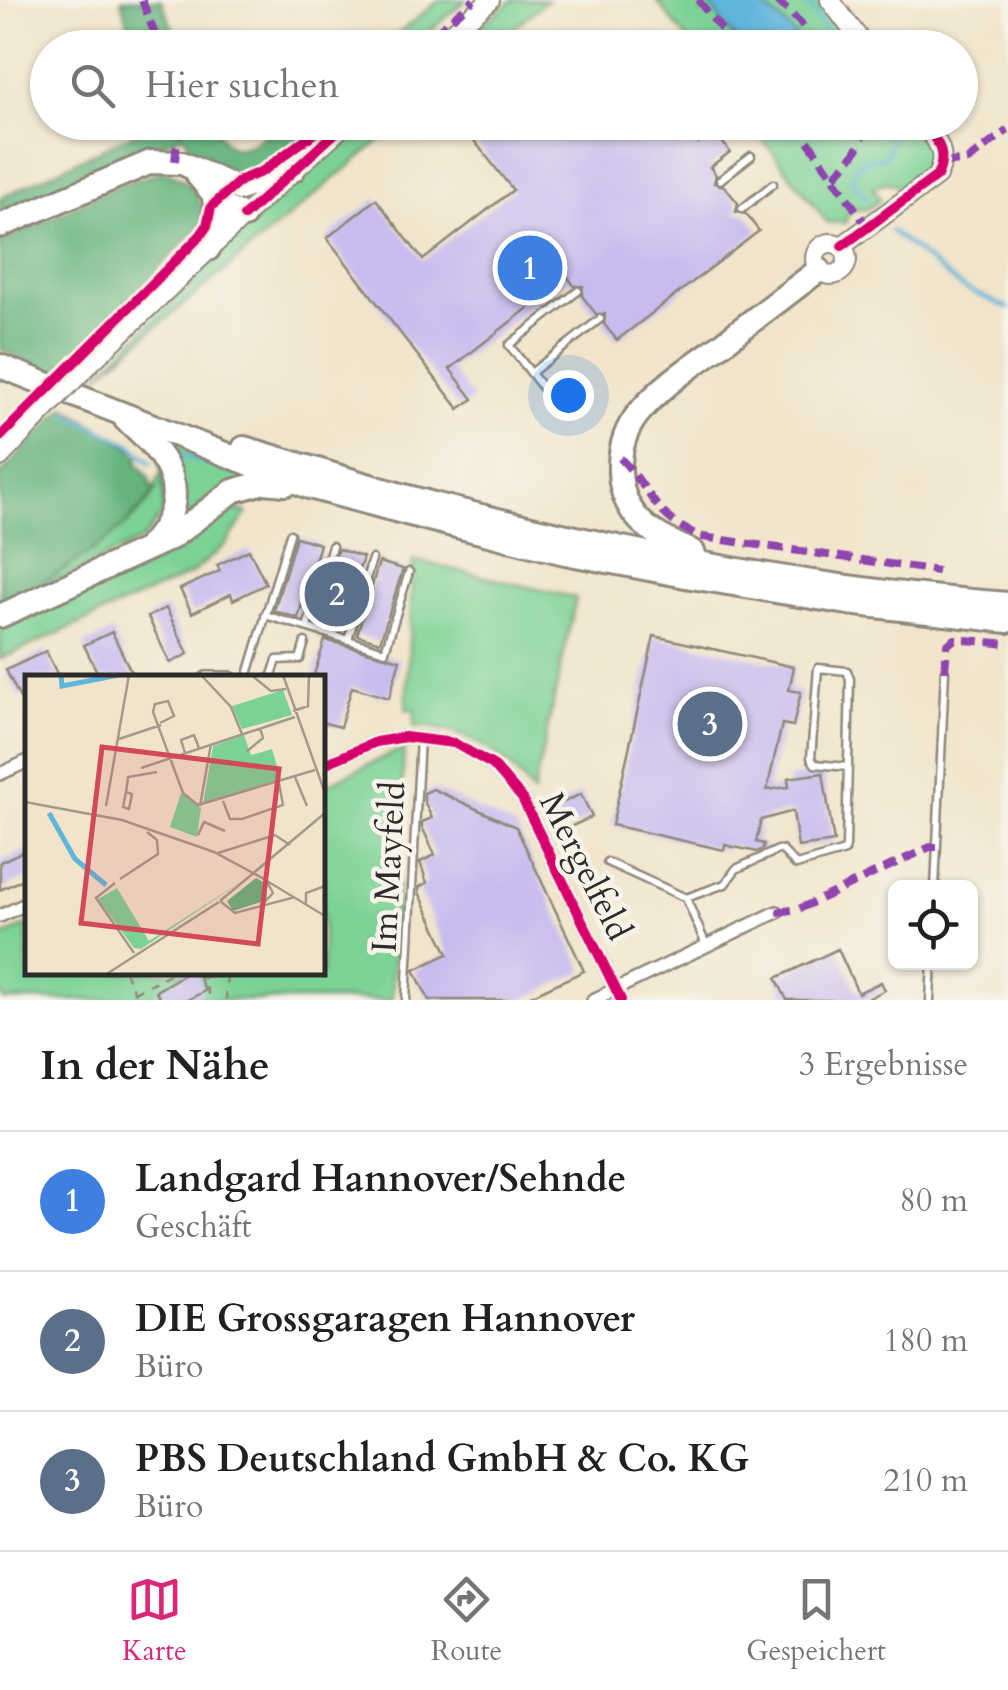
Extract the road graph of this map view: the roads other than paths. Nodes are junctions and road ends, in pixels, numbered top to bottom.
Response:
1 (490, 0) edge
2 (830, 0) edge
3 (455, 30) edge
4 (852, 30) edge
5 (327, 140) edge
6 (938, 140) edge
7 (751, 156) dead end
8 (294, 170) junction
9 (720, 180) dead end
10 (773, 184) dead end
11 (217, 190) junction
12 (742, 208) dead end
13 (244, 216) junction
14 (1, 226) edge
15 (208, 249) junction
16 (819, 270) joint
17 (578, 291) dead end
18 (600, 319) dead end
19 (0, 366) edge
20 (531, 373) junction
21 (111, 408) junction
22 (562, 413) dead end
23 (173, 431) junction
24 (0, 456) edge
25 (309, 487) junction
26 (290, 534) dead end
27 (332, 546) dead end
28 (144, 550) junction
29 (372, 559) dead end
30 (719, 564) junction
31 (409, 572) dead end
32 (1008, 604) edge
33 (266, 615) junction
34 (0, 616) edge
35 (1008, 621) edge
36 (307, 628) junction
37 (348, 640) junction
38 (305, 642) dead end
39 (946, 671) dead end
40 (248, 675) edge
41 (272, 675) edge
42 (420, 737) junction
43 (25, 762) edge
44 (325, 764) edge
45 (848, 766) junction
46 (0, 774) edge
47 (606, 862) dead end
48 (935, 880) edge
49 (686, 898) junction
50 (25, 904) edge
51 (778, 912) dead end
52 (0, 916) edge
53 (706, 946) junction
54 (932, 970) edge
55 (618, 994) edge
56 (406, 1000) edge
57 (593, 1000) edge
58 (930, 1000) edge

1 - 3 street
2 - 4 street
5 - 8 street
6 - 16 street
7 - 9 lane
8 - 11 highway
8 - 13 street
10 - 12 lane
11 - 13 highway
11 - 14 highway
11 - 15 highway
13 - 15 street
15 - 24 street, bridge
16 - 30 highway
17 - 20 lane
18 - 20 lane
19 - 21 highway
20 - 22 lane
21 - 23 highway
21 - 28 highway
23 - 25 highway
23 - 30 highway
25 - 28 highway
25 - 35 highway
26 - 33 lane
27 - 36 lane
28 - 34 highway
29 - 37 lane
30 - 32 highway
31 - 37 lane
33 - 36 lane
33 - 40 lane
36 - 37 lane
38 - 41 lane
39 - 48 lane
42 - 44 street, Mergelfeld
42 - 55 street, Mergelfeld
42 - 56 lane, Im Mayfeld
43 - 46 street
45 - 45 lane
45 - 49 lane
47 - 49 lane
49 - 53 lane
50 - 52 street
51 - 53 street
53 - 55 street
54 - 58 lane
55 - 57 street

